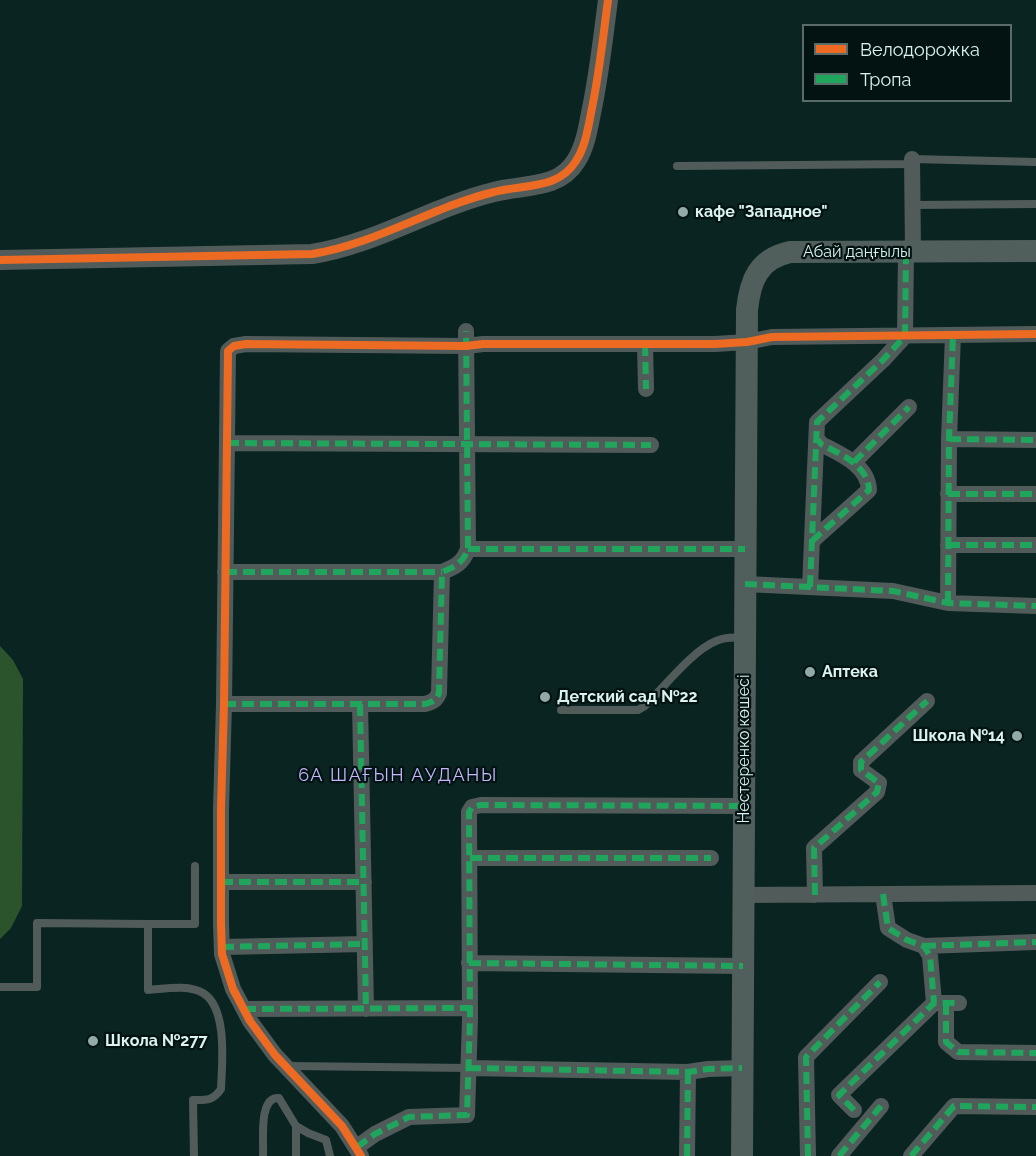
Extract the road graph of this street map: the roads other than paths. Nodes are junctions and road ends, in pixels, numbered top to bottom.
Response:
1 (608, 0) edge
2 (912, 162) junction
3 (1036, 162) edge
4 (677, 166) dead end
5 (1036, 204) edge
6 (912, 205) junction
7 (1036, 251) edge
8 (909, 252) junction
9 (0, 260) edge
10 (1036, 334) edge
11 (953, 335) junction
12 (905, 336) junction
13 (466, 339) junction
14 (747, 342) junction
15 (645, 344) junction
16 (646, 389) dead end
17 (909, 407) dead end
18 (949, 439) junction
19 (818, 440) junction
20 (1036, 440) edge
21 (227, 443) junction
22 (467, 444) junction
23 (651, 445) dead end
24 (855, 462) junction
25 (948, 494) junction
26 (1036, 494) edge
27 (812, 541) junction
28 (948, 545) junction
29 (1036, 545) edge
30 (468, 549) junction
31 (745, 549) junction
32 (225, 572) junction
33 (442, 572) junction
34 (745, 584) junction
35 (810, 587) junction
36 (948, 603) junction
37 (1036, 606) edge
38 (745, 638) junction
39 (927, 701) dead end
40 (224, 704) junction
41 (360, 704) junction
42 (561, 710) dead end
43 (744, 806) junction
44 (470, 858) junction
45 (711, 858) dead end
46 (195, 866) dead end
47 (221, 882) junction
48 (364, 882) junction
49 (1036, 893) edge
50 (883, 894) junction
51 (743, 895) junction
52 (815, 895) junction
53 (148, 924) junction
54 (1036, 942) edge
55 (365, 944) junction
56 (924, 946) junction
57 (222, 947) junction
58 (469, 963) junction
59 (743, 966) junction
60 (880, 982) dead end
61 (0, 987) edge
62 (946, 1003) junction
63 (470, 1008) junction
64 (244, 1009) junction
65 (366, 1009) junction
66 (1036, 1053) edge
67 (287, 1066) junction
68 (469, 1068) junction
69 (742, 1068) junction
70 (688, 1072) junction
71 (882, 1106) dead end
72 (1036, 1107) edge
73 (854, 1110) dead end
74 (296, 1126) junction
75 (359, 1151) edge
76 (194, 1156) edge
77 (263, 1156) edge
78 (296, 1156) edge
79 (330, 1156) edge
80 (687, 1156) edge
81 (742, 1156) edge
82 (808, 1156) edge
83 (839, 1156) edge
84 (911, 1156) edge

1 - 9 street
2 - 3 lane
2 - 4 lane
2 - 6 street
5 - 6 lane
6 - 8 street
7 - 8 main road, Абай даңғылы
8 - 12 street
8 - 14 main road, Абай даңғылы
10 - 11 street
11 - 12 street
11 - 18 street
12 - 14 street
12 - 19 street
13 - 15 street
13 - 21 street
13 - 22 street
14 - 15 street
14 - 31 main road, Нестеренко көшесі
15 - 16 street
17 - 24 street
18 - 20 street
18 - 25 street
19 - 24 street
19 - 27 street
21 - 22 street
21 - 32 street
22 - 23 street
22 - 30 street
24 - 27 street
25 - 26 street
25 - 28 street
27 - 35 street
28 - 29 street
28 - 36 street
30 - 31 street
30 - 33 street
31 - 34 main road, Нестеренко көшесі
32 - 33 street
32 - 40 street
33 - 41 street
34 - 35 street
34 - 38 main road, Нестеренко көшесі
35 - 36 street
36 - 37 street
38 - 42 lane
38 - 43 main road, Нестеренко көшесі
39 - 52 street
40 - 41 street
40 - 47 street
41 - 48 street
43 - 44 street
43 - 51 main road, Нестеренко көшесі
44 - 45 street
44 - 58 street
46 - 53 lane
47 - 48 street
47 - 57 street
48 - 55 street
49 - 50 street
50 - 52 street
50 - 56 street
51 - 52 street
51 - 59 main road, Нестеренко көшесі
53 - 61 lane
53 - 76 lane
54 - 56 street
55 - 57 street
55 - 65 street
56 - 62 street
57 - 64 street
58 - 59 street
58 - 63 street
59 - 69 main road, Нестеренко көшесі
60 - 82 street
62 - 66 street
62 - 73 street
63 - 65 street
63 - 68 street
64 - 65 street
64 - 67 street
67 - 68 lane
67 - 75 street
68 - 70 street
68 - 75 street
69 - 70 street
69 - 81 main road, Нестеренко көшесі
70 - 80 street
71 - 83 street
72 - 84 street
74 - 77 lane
74 - 78 lane
74 - 79 lane

